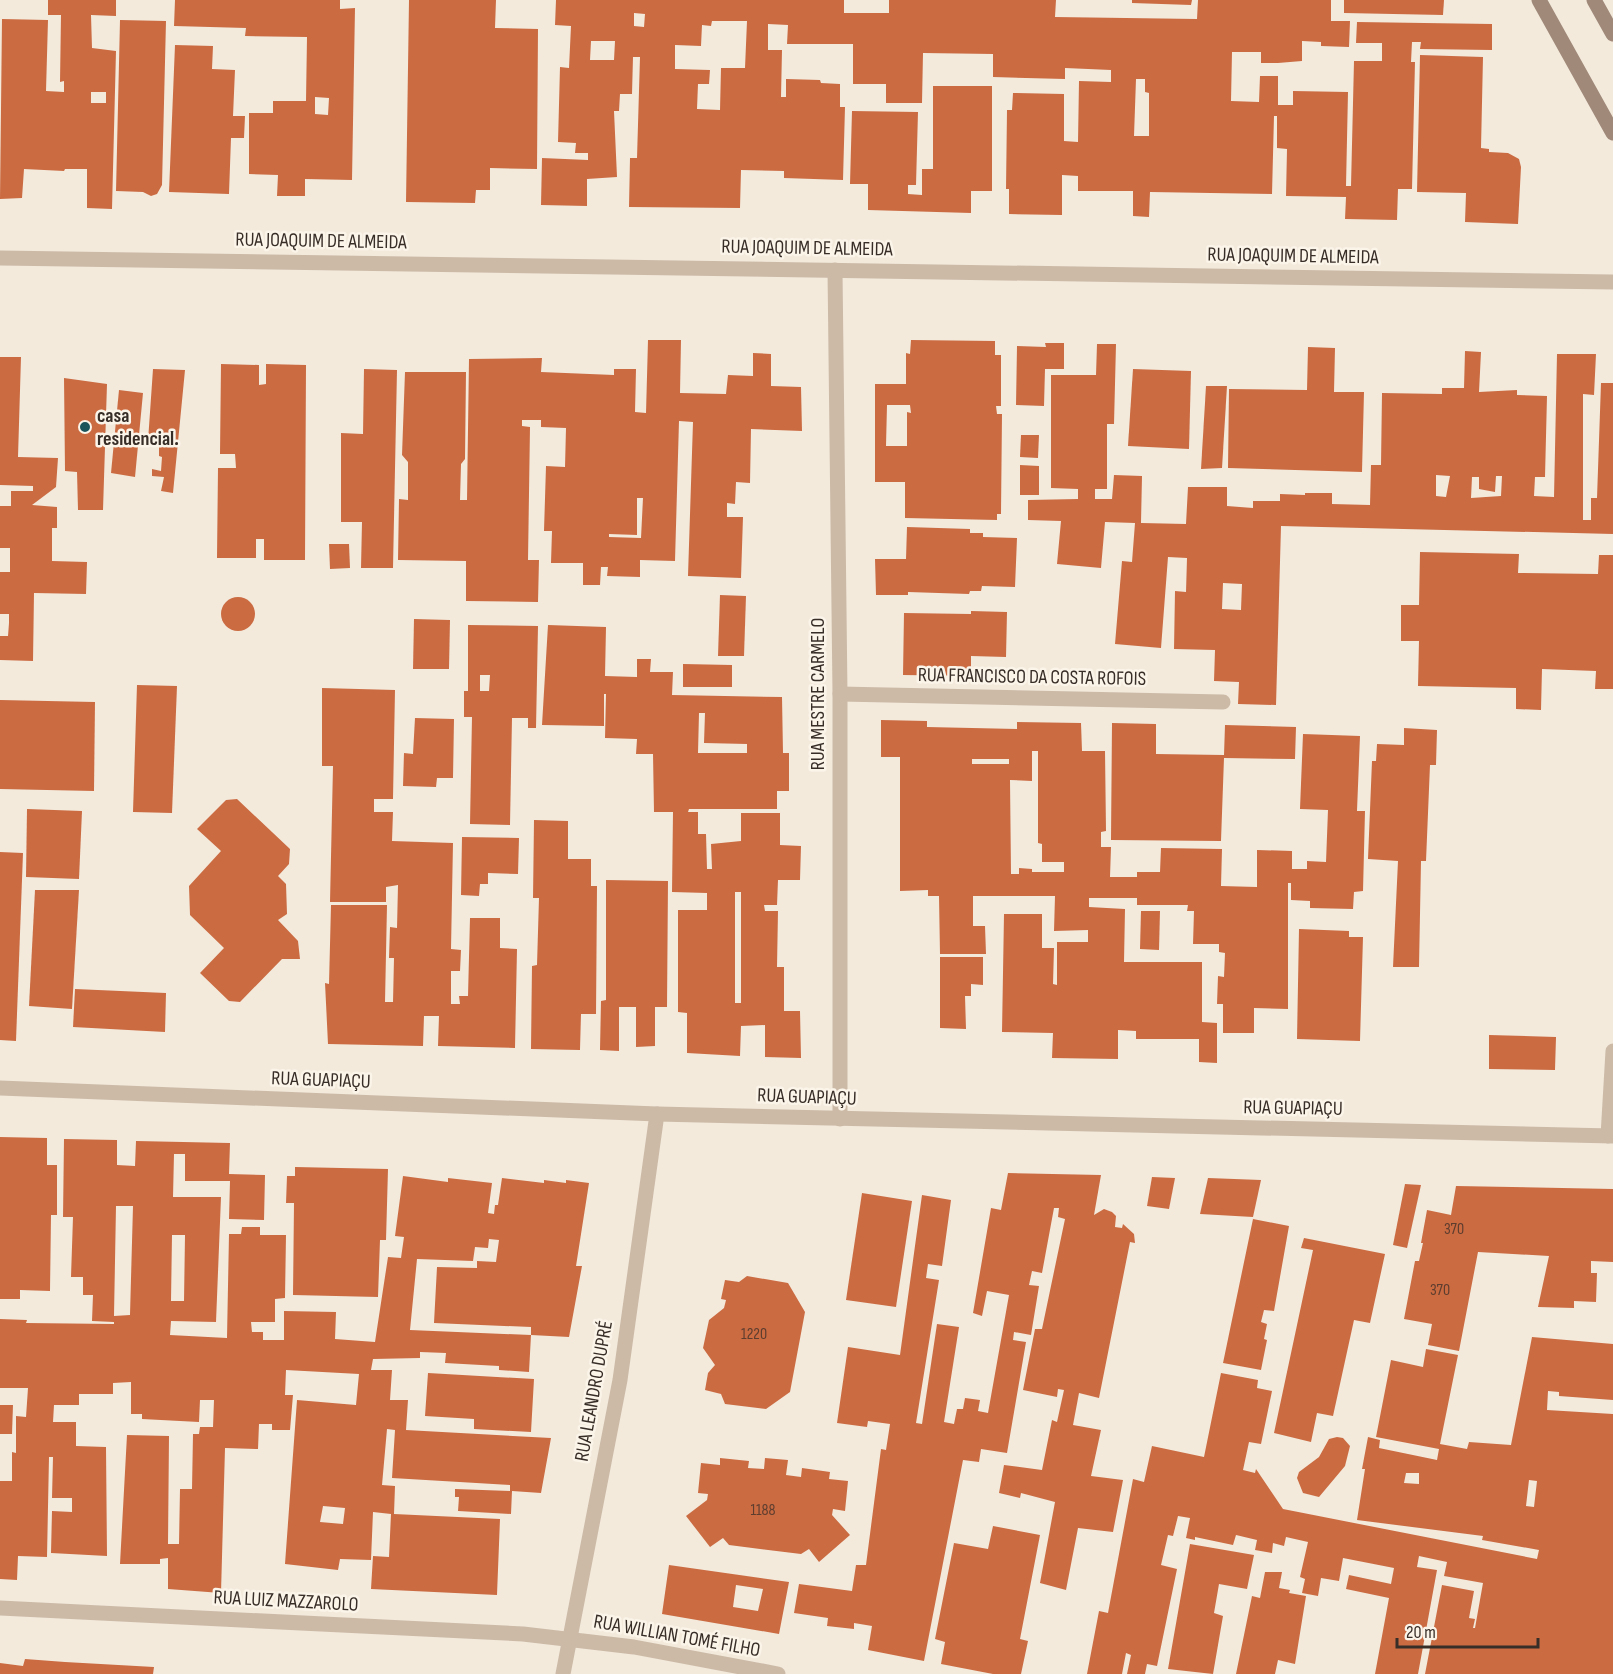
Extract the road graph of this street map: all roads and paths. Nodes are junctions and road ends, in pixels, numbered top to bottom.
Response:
1 (1539, 0) edge
2 (1594, 0) edge
3 (1613, 34) edge
4 (1613, 133) edge
5 (0, 258) edge
6 (835, 270) junction
7 (1613, 282) edge
8 (840, 694) junction
9 (1223, 702) dead end
10 (1613, 1051) edge
11 (0, 1088) edge
12 (657, 1114) junction
13 (840, 1119) junction
14 (1611, 1136) edge
15 (0, 1608) edge
16 (569, 1639) junction
17 (563, 1674) edge
18 (778, 1674) edge

1 - 4 street
2 - 3 street
5 - 6 street, RUA JOAQUIM DE ALMEIDA
6 - 7 street, RUA JOAQUIM DE ALMEIDA
6 - 8 street, RUA MESTRE CARMELO
8 - 9 street, RUA FRANCISCO DA COSTA ROFOIS
8 - 13 street, RUA MESTRE CARMELO
10 - 14 street
11 - 12 street, RUA GUAPIAÇU
12 - 13 street, RUA GUAPIAÇU
12 - 16 street, RUA LEANDRO DUPRÉ
13 - 14 street, RUA GUAPIAÇU
15 - 16 street, RUA LUIZ MAZZAROLO
16 - 17 street, RUA LEANDRO DUPRÉ
16 - 18 street, RUA WILLIAN TOMÉ FILHO

